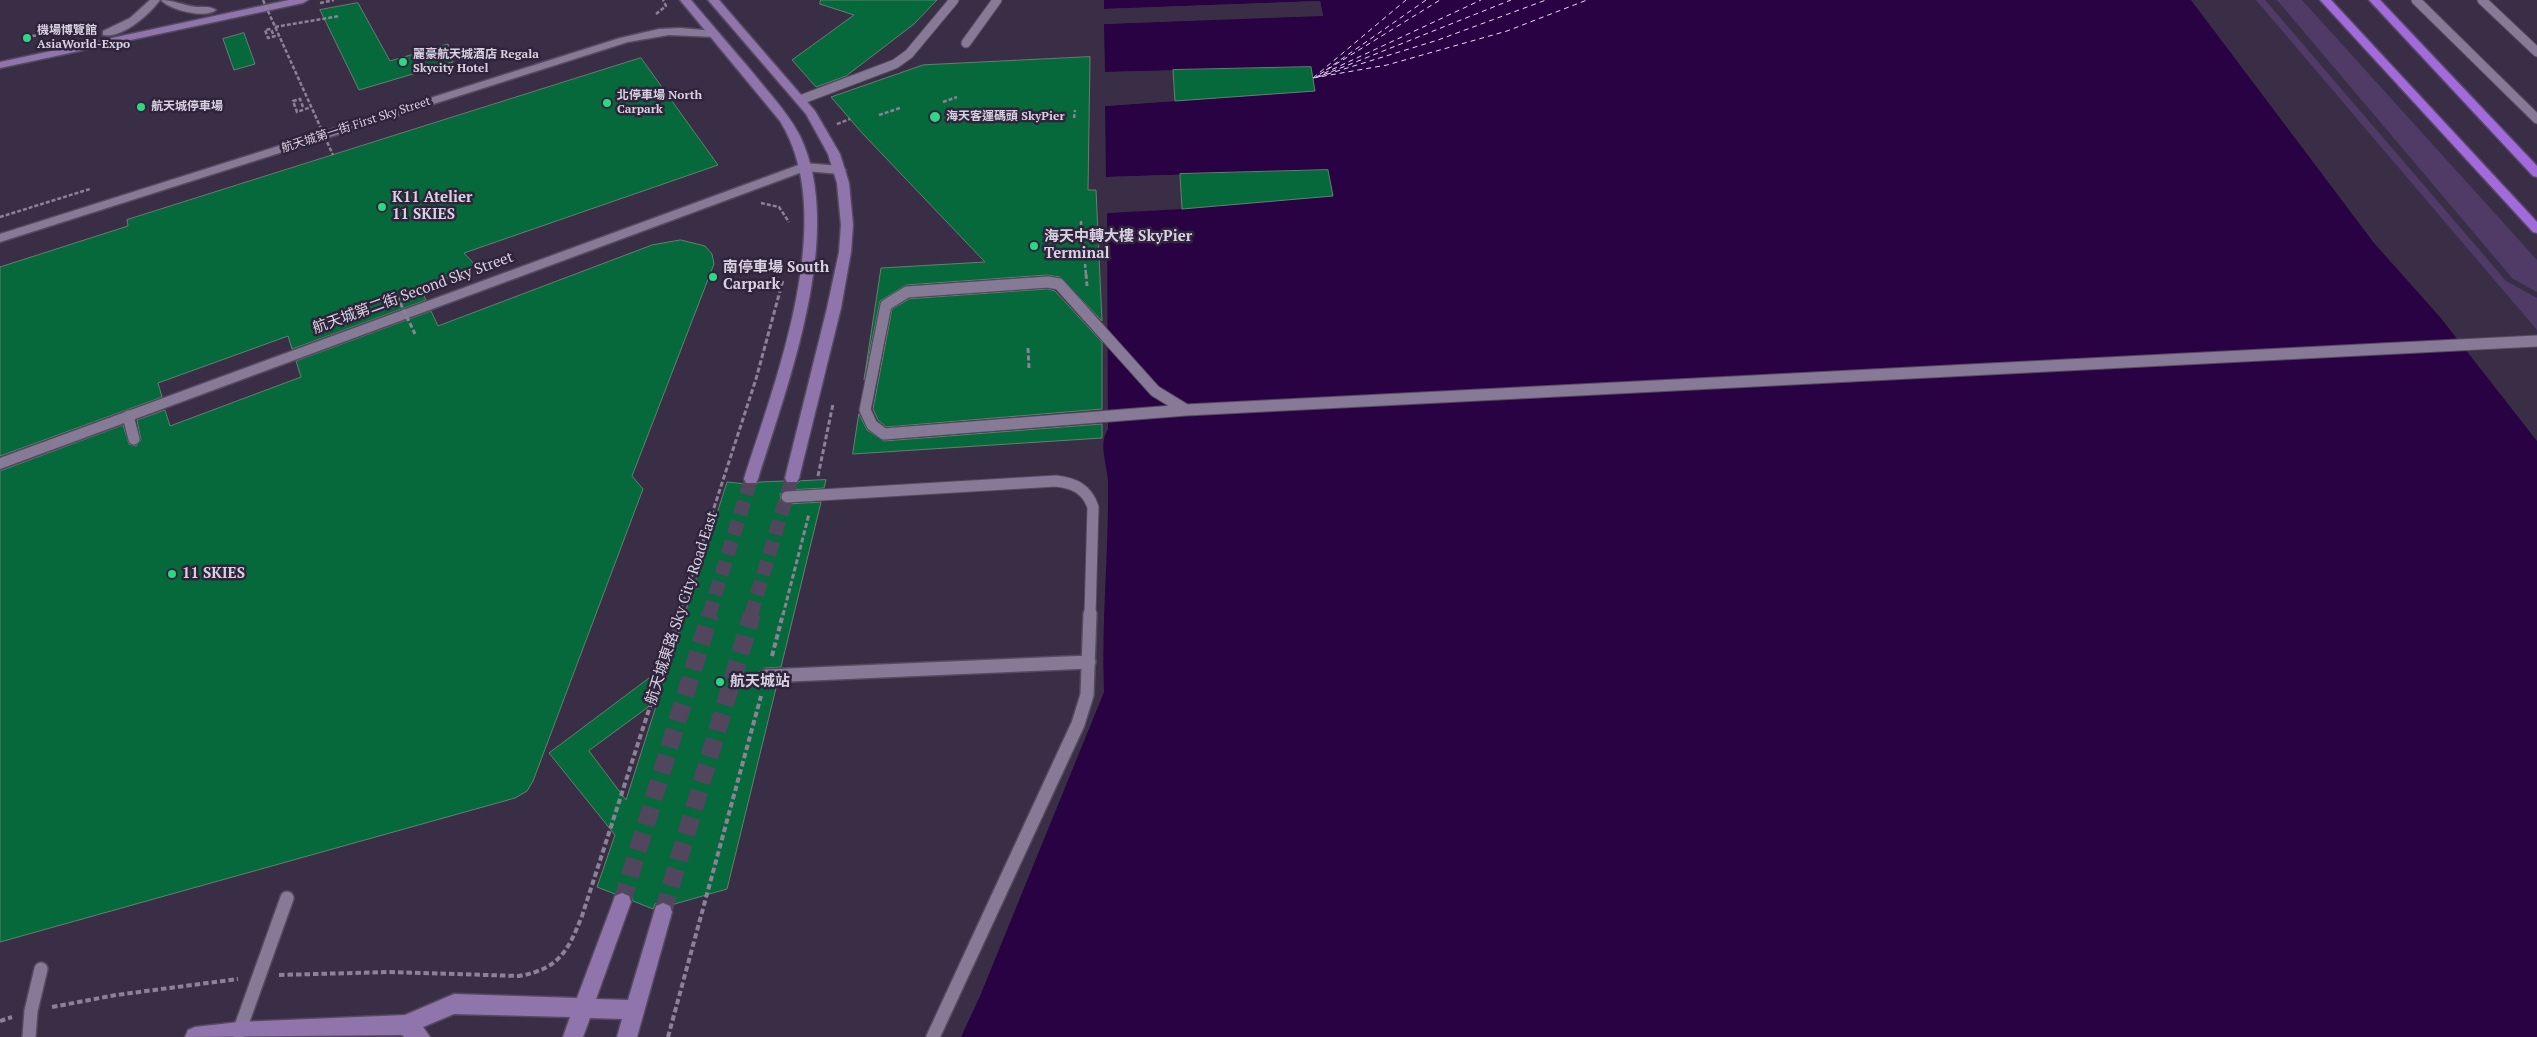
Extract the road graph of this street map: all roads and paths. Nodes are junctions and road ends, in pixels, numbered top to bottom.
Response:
1 (155, 0) edge
2 (166, 0) edge
3 (262, 0) edge
4 (303, 0) edge
5 (663, 0) edge
6 (685, 0) edge
7 (713, 0) edge
8 (954, 0) edge
9 (997, 0) edge
10 (2325, 0) edge
11 (2374, 0) edge
12 (2416, 0) edge
13 (2482, 0) edge
14 (210, 10) junction
15 (340, 16) dead end
16 (653, 16) dead end
17 (275, 27) junction
18 (75, 31) dead end
19 (107, 33) junction
20 (273, 34) dead end
21 (715, 34) junction
22 (278, 35) junction
23 (32, 36) dead end
24 (966, 43) dead end
25 (2537, 52) edge
26 (0, 58) edge
27 (0, 65) edge
28 (957, 97) dead end
29 (800, 100) junction
30 (943, 102) dead end
31 (303, 107) dead end
32 (311, 107) junction
33 (900, 108) dead end
34 (1075, 110) dead end
35 (879, 116) dead end
36 (1074, 118) dead end
37 (850, 119) dead end
38 (2537, 119) edge
39 (837, 124) dead end
40 (333, 155) dead end
41 (804, 167) junction
42 (840, 170) junction
43 (2537, 173) edge
44 (766, 202) dead end
45 (1081, 221) dead end
46 (790, 229) dead end
47 (2537, 229) edge
48 (1081, 231) dead end
49 (0, 238) edge
50 (1085, 264) dead end
51 (784, 276) dead end
52 (1087, 289) dead end
53 (397, 296) dead end
54 (415, 334) dead end
55 (2537, 341) edge
56 (1028, 348) dead end
57 (1029, 368) dead end
58 (1186, 410) junction
59 (128, 416) junction
60 (134, 439) dead end
61 (0, 464) edge
62 (792, 478) tunnel mouth
63 (751, 480) tunnel mouth
64 (787, 497) dead end
65 (1089, 662) junction
66 (766, 676) dead end
67 (287, 898) dead end
68 (622, 902) tunnel mouth
69 (663, 912) tunnel mouth
70 (40, 969) dead end
71 (502, 976) dead end
72 (584, 1009) junction
73 (635, 1010) junction
74 (412, 1031) edge
75 (239, 1032) junction
76 (28, 1037) edge
77 (196, 1037) edge
78 (573, 1037) edge
79 (627, 1037) edge
80 (934, 1037) edge

1 - 19 street
2 - 14 street
3 - 14 street
3 - 17 path, bridge
4 - 27 street
5 - 16 path
6 - 21 street
7 - 29 street
8 - 29 lane
9 - 24 lane
10 - 47 highway
11 - 43 highway
12 - 38 lane
13 - 25 lane
14 - 19 street
15 - 17 path
17 - 22 path, bridge
18 - 23 path
19 - 26 street
20 - 22 path
21 - 41 street
21 - 49 street, 航天城第一街 First Sky Street
22 - 32 path, bridge
28 - 30 path
29 - 42 street
31 - 32 path
32 - 40 path, bridge
33 - 35 path
34 - 36 path
37 - 39 path
41 - 42 street, 航天城第二街 Second Sky Street
41 - 59 street, 航天城第二街 Second Sky Street
41 - 63 street
42 - 62 street
44 - 46 path
45 - 48 path
50 - 52 path
51 - 71 path, 航天城東路 Sky City Road East
53 - 54 path, bridge
55 - 58 lane
56 - 57 path
58 - 58 lane
59 - 60 lane
59 - 61 street, 航天城第二街 Second Sky Street
64 - 65 lane
65 - 66 lane
65 - 80 lane
67 - 75 lane
68 - 72 street
69 - 73 street
70 - 76 lane
72 - 73 street
72 - 74 street
72 - 78 street
73 - 79 street
74 - 75 street
75 - 77 street

